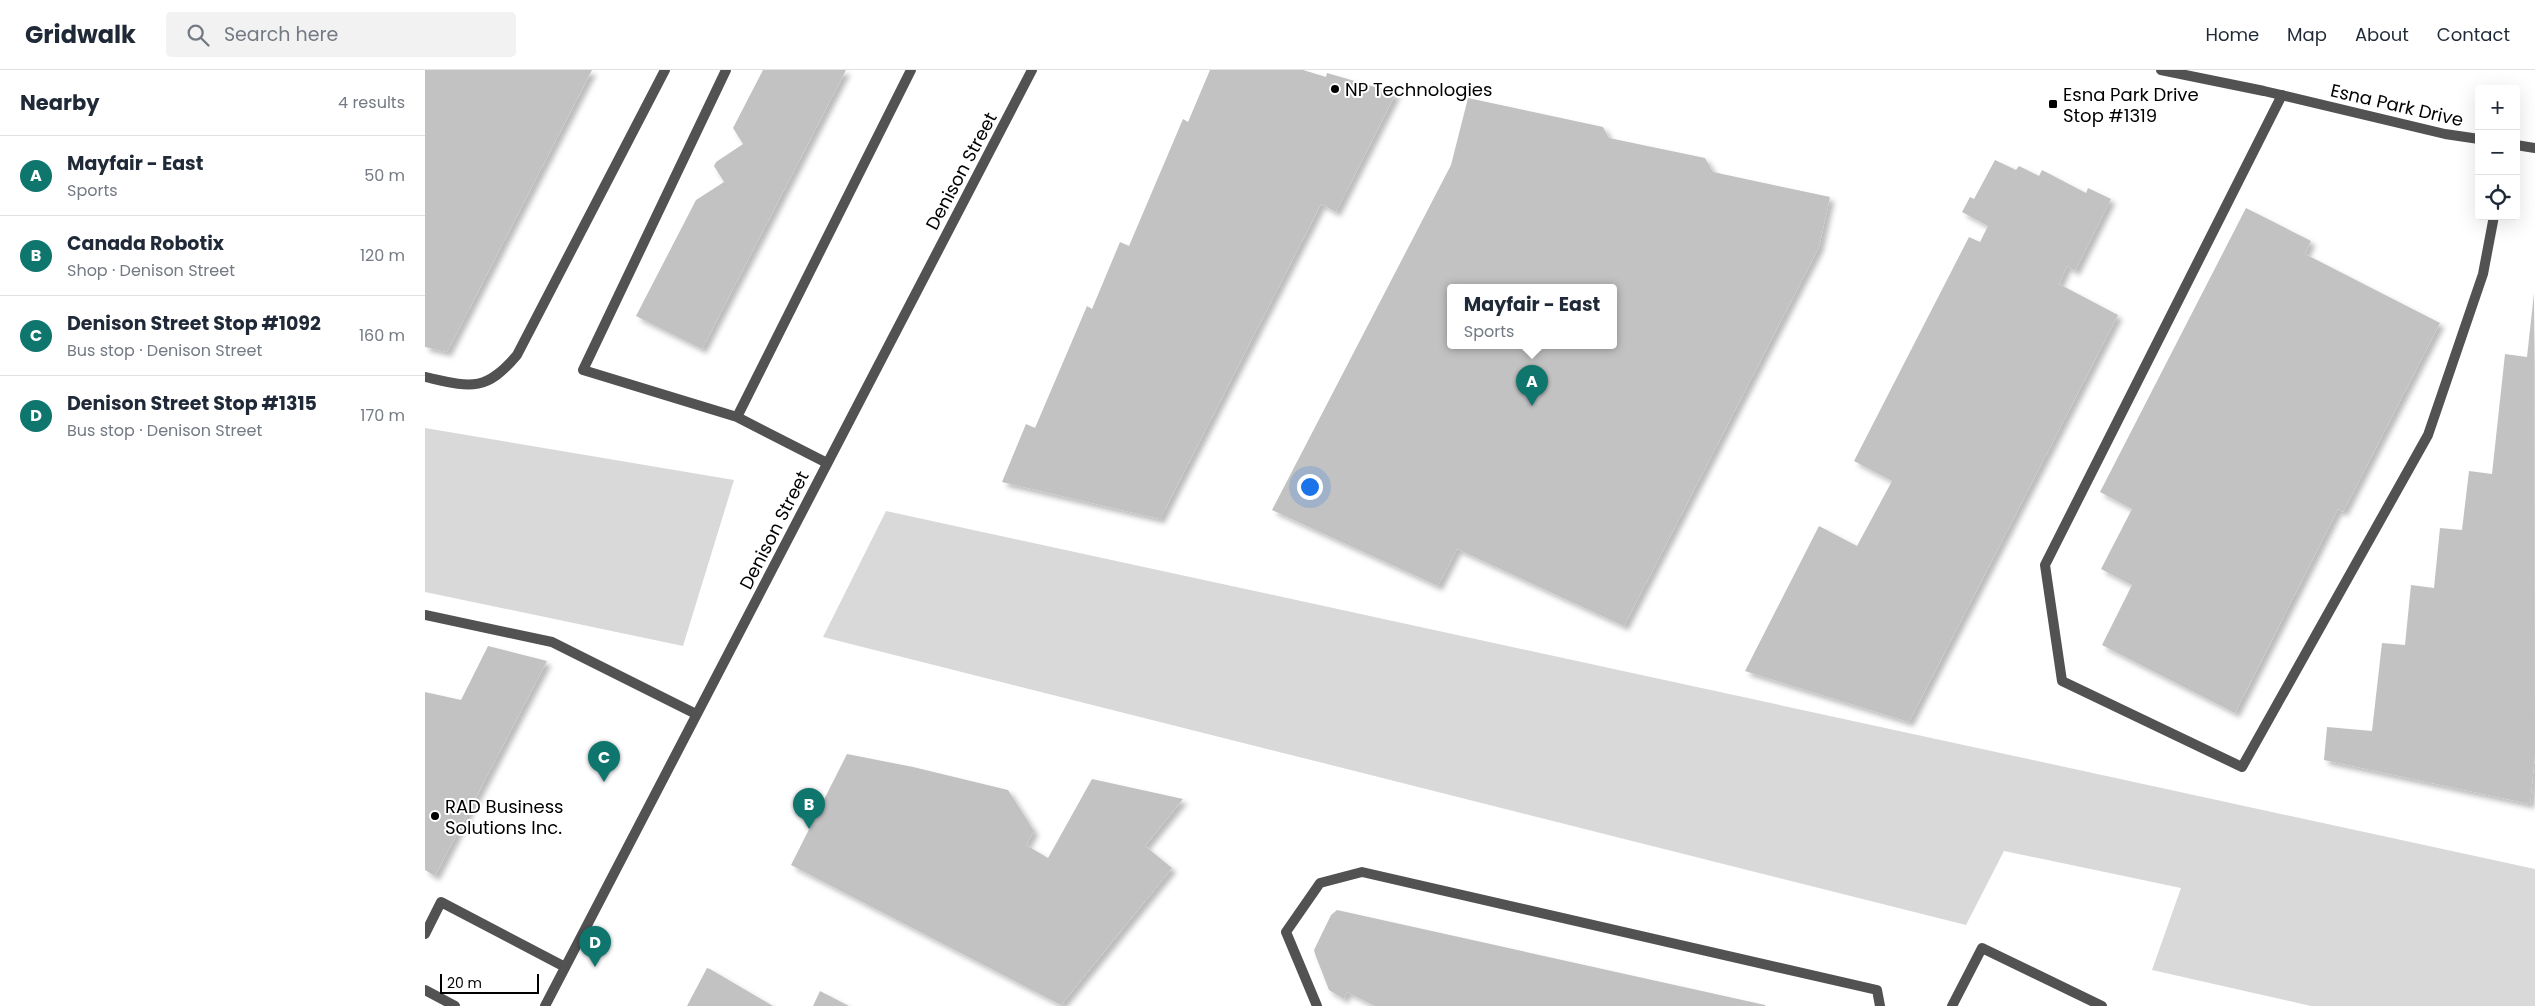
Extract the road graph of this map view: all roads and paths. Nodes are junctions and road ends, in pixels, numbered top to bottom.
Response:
1 (665, 70) edge
2 (726, 70) edge
3 (911, 70) edge
4 (1032, 70) edge
5 (2161, 70) edge
6 (2282, 95) junction
7 (2475, 138) edge
8 (2520, 146) edge
9 (2535, 148) edge
10 (2493, 220) edge
11 (425, 377) edge
12 (737, 417) junction
13 (827, 463) junction
14 (425, 615) edge
15 (697, 714) junction
16 (425, 934) edge
17 (565, 967) junction
18 (425, 990) edge
19 (455, 1006) edge
20 (545, 1006) edge
21 (1317, 1006) edge
22 (1880, 1006) edge
23 (1952, 1006) edge
24 (2102, 1006) edge

1 - 11 street
2 - 12 street
3 - 12 street
4 - 13 street, Denison Street
5 - 6 street, Esna Park Drive
6 - 7 street, Esna Park Drive
6 - 10 street
8 - 9 street
12 - 13 street
13 - 15 street, Denison Street
14 - 15 street
15 - 17 street, Denison Street
16 - 17 street
17 - 20 street, Denison Street
18 - 19 street
21 - 22 street
23 - 24 street

